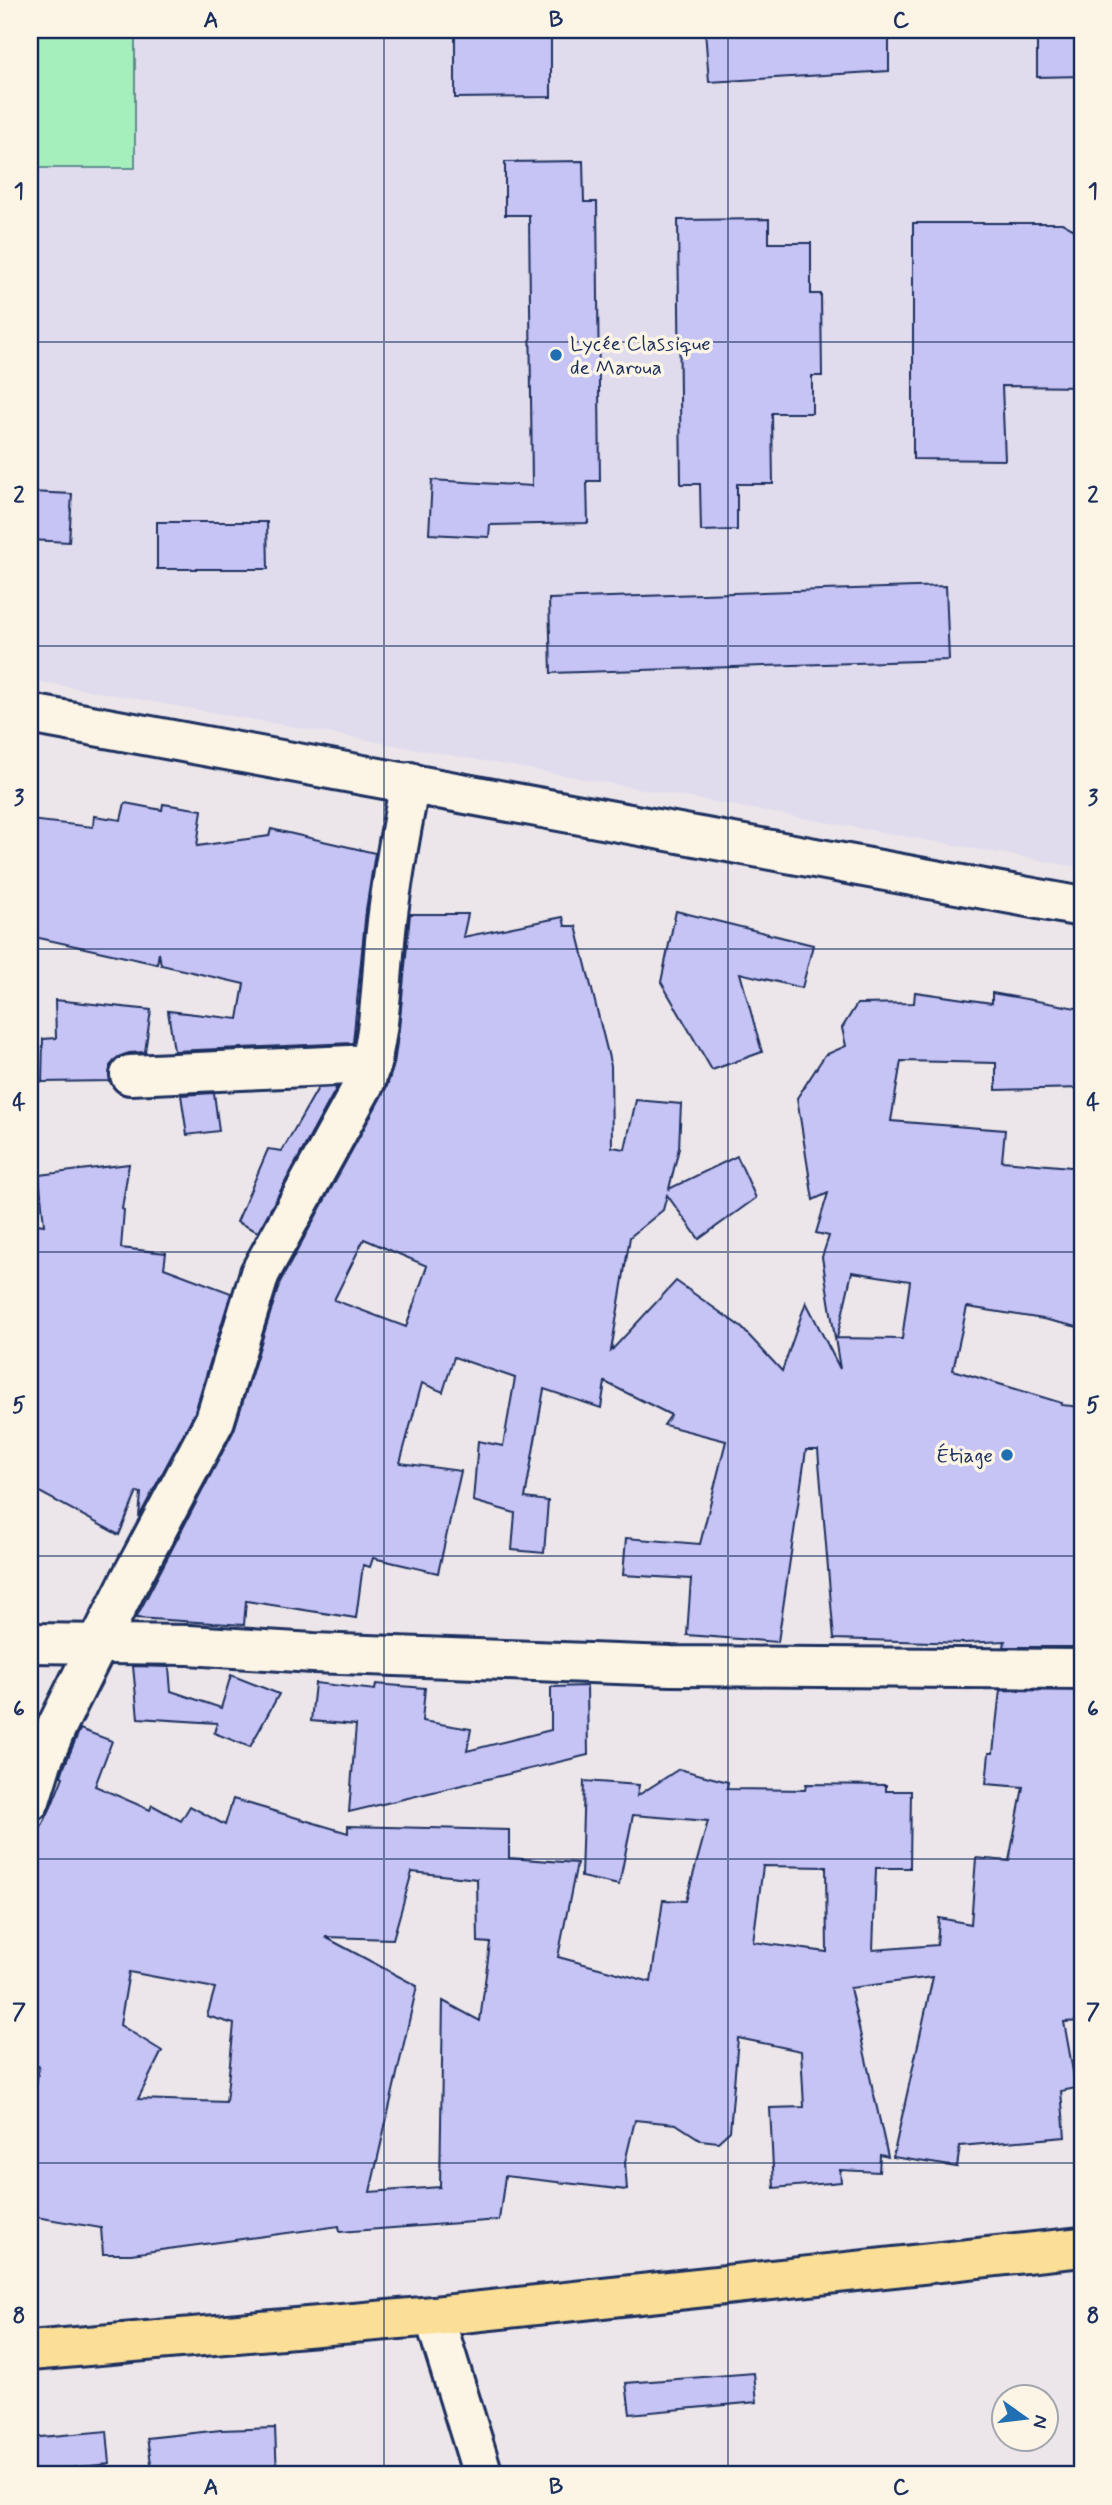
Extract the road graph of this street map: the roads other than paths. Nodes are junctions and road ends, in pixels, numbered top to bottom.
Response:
1 (30, 714) edge
2 (410, 782) junction
3 (1082, 907) edge
4 (372, 1064) junction
5 (130, 1075) dead end
6 (30, 1643) edge
7 (98, 1644) junction
8 (1082, 1668) edge
9 (30, 1801) edge
10 (1082, 2247) edge
11 (434, 2316) junction
12 (30, 2351) edge
13 (483, 2475) edge

1 - 2 street
2 - 3 street
2 - 4 street
4 - 5 street
4 - 7 street
6 - 7 street
7 - 8 street
7 - 9 street
10 - 11 main road
11 - 12 main road
11 - 13 street

